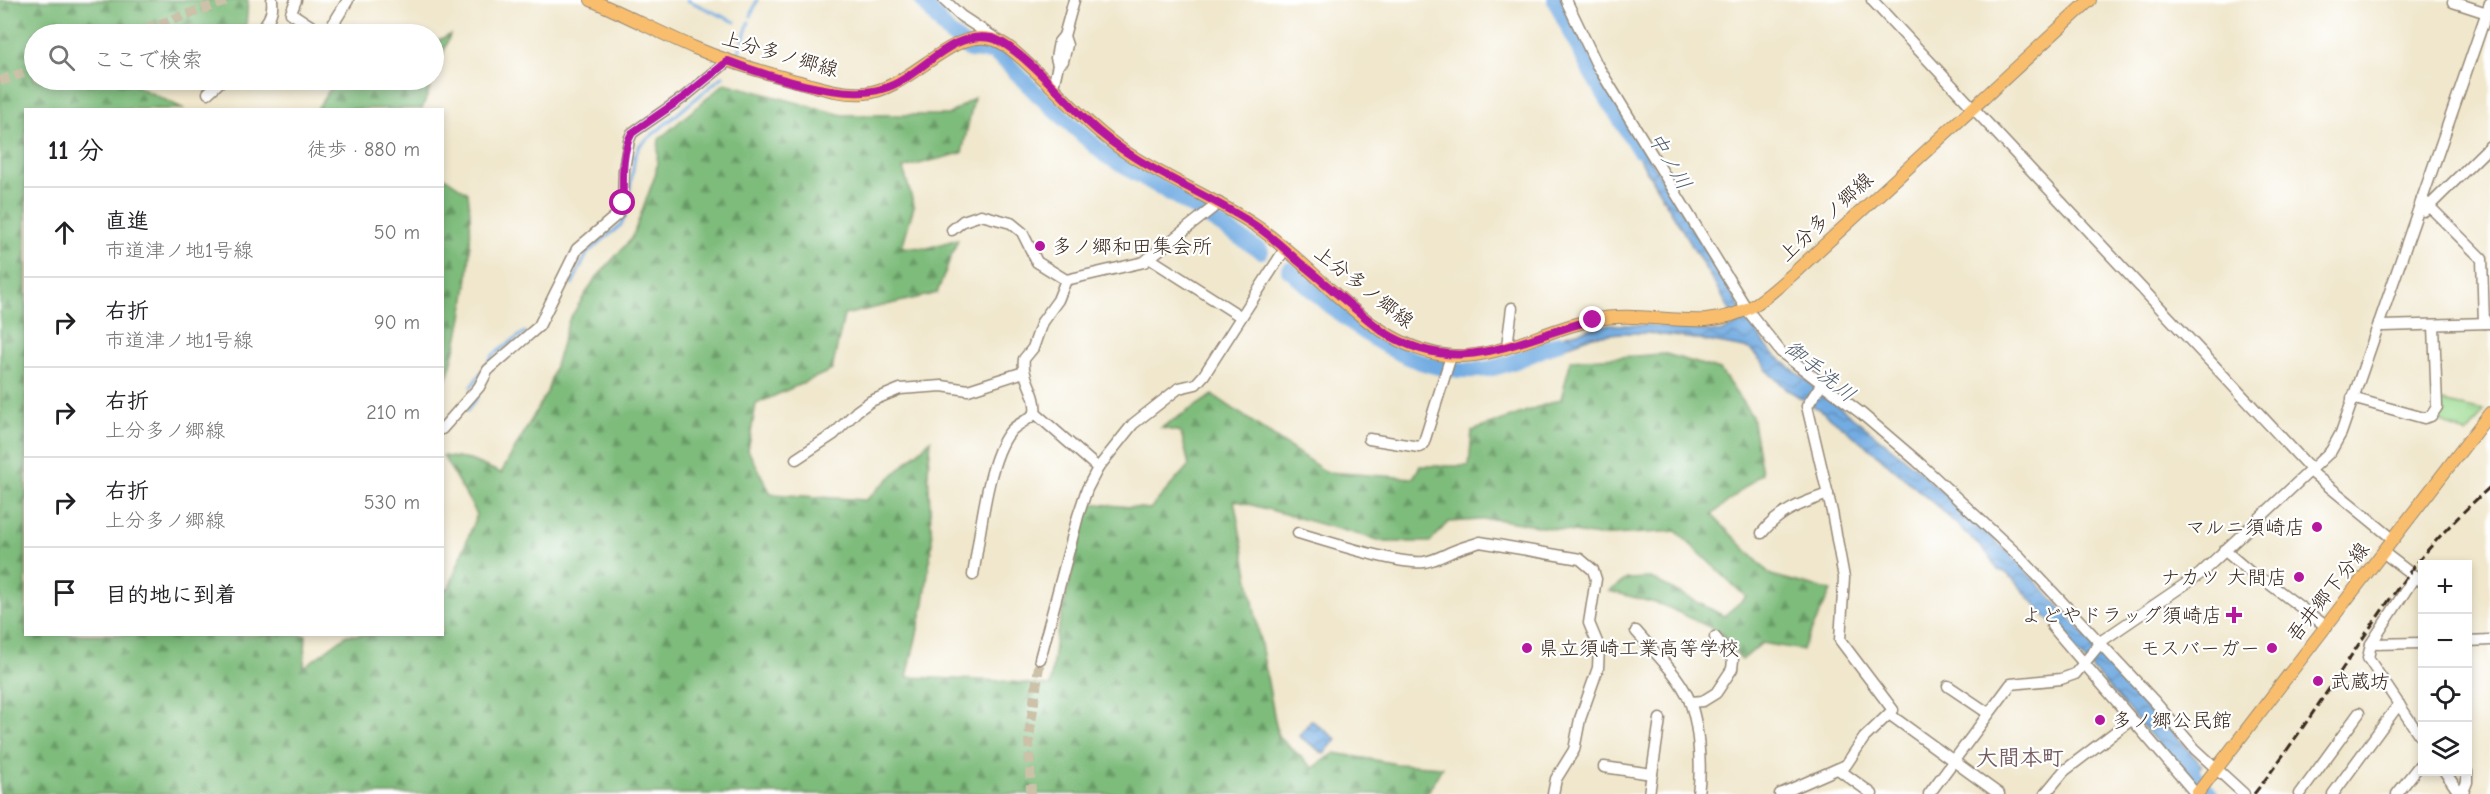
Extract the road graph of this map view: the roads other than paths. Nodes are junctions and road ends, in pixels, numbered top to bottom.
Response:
1 (272, 0) edge
2 (296, 0) edge
3 (348, 0) edge
4 (591, 0) edge
5 (944, 0) edge
6 (1074, 0) edge
7 (1566, 0) edge
8 (1872, 0) edge
9 (2091, 0) edge
10 (2453, 2) dead end
11 (2490, 3) edge
12 (2488, 14) edge
13 (266, 24) edge
14 (309, 24) edge
15 (332, 24) edge
16 (997, 40) junction
17 (728, 61) junction
18 (1053, 87) junction
19 (211, 90) edge
20 (208, 93) dead end
21 (1974, 107) junction
22 (2490, 146) edge
23 (2426, 202) junction
24 (1215, 206) junction
25 (952, 230) dead end
26 (1285, 249) junction
27 (2486, 255) edge
28 (1149, 258) junction
29 (1066, 280) junction
30 (1512, 308) dead end
31 (1745, 311) junction
32 (1240, 316) junction
33 (2379, 323) junction
34 (2487, 323) edge
35 (2434, 326) junction
36 (1507, 346) junction
37 (1450, 360) junction
38 (1024, 372) junction
39 (1820, 386) junction
40 (2352, 398) junction
41 (1035, 413) junction
42 (2490, 413) edge
43 (444, 427) edge
44 (1369, 439) dead end
45 (796, 459) dead end
46 (1098, 468) junction
47 (2310, 471) junction
48 (1828, 494) junction
49 (1298, 533) dead end
50 (1762, 533) dead end
51 (2394, 539) junction
52 (2224, 550) junction
53 (2384, 553) junction
54 (973, 575) dead end
55 (2418, 578) edge
56 (2418, 580) edge
57 (2052, 626) dead end
58 (2327, 627) junction
59 (1636, 630) dead end
60 (1716, 637) dead end
61 (2490, 640) edge
62 (2472, 641) edge
63 (2418, 643) edge
64 (2371, 644) junction
65 (2098, 645) junction
66 (1040, 659) tunnel mouth
67 (2085, 662) junction
68 (1948, 686) dead end
69 (1690, 702) junction
70 (2399, 704) junction
71 (1988, 713) junction
72 (2359, 713) dead end
73 (1888, 714) junction
74 (1660, 719) dead end
75 (2131, 720) junction
76 (2418, 733) edge
77 (1953, 761) junction
78 (1604, 766) dead end
79 (2418, 767) edge
80 (1838, 769) junction
81 (2214, 771) junction
82 (1652, 774) junction
83 (2448, 776) edge
84 (2467, 776) edge
85 (2197, 793) edge
86 (1553, 794) edge
87 (1649, 794) edge
88 (1698, 794) edge
89 (1780, 794) edge
90 (1872, 794) edge
91 (1929, 794) edge
92 (1999, 794) edge
93 (2045, 794) edge
94 (2244, 794) edge
95 (2300, 794) edge
96 (2333, 794) edge
97 (2397, 794) edge
98 (2461, 794) edge

1 - 13 street
2 - 14 street
3 - 15 street
4 - 17 main road, 上分多ノ郷線
5 - 16 street
6 - 18 street
7 - 31 street
8 - 21 street
9 - 21 main road, 上分多ノ郷線
10 - 12 street
11 - 12 street
12 - 23 street
16 - 17 main road, 上分多ノ郷線
16 - 18 main road, 上分多ノ郷線
17 - 43 street
18 - 24 main road, 上分多ノ郷線
19 - 20 street
21 - 31 main road, 上分多ノ郷線
21 - 47 street
22 - 23 street
23 - 27 street
23 - 33 street
24 - 26 main road, 上分多ノ郷線
24 - 28 street
25 - 29 street
26 - 32 street
26 - 37 main road, 上分多ノ郷線
27 - 34 street
28 - 29 street
28 - 32 street
29 - 38 street
30 - 36 street
31 - 36 main road, 上分多ノ郷線
31 - 39 street
32 - 46 street
33 - 35 street
33 - 40 street
34 - 35 street
35 - 40 street
36 - 37 main road, 上分多ノ郷線
37 - 44 street
38 - 41 street
38 - 45 street
39 - 48 street
39 - 65 street
40 - 47 street
41 - 46 street
41 - 54 street
42 - 51 main road, 吾井郷下分線
46 - 66 street
47 - 51 street
47 - 52 street
48 - 50 street
48 - 73 street
49 - 86 street
51 - 53 main road, 吾井郷下分線
52 - 58 street
52 - 65 street
53 - 55 street
53 - 58 main road, 吾井郷下分線
56 - 64 street
57 - 67 street
58 - 81 main road, 吾井郷下分線
59 - 69 street
60 - 69 street
61 - 62 street
63 - 64 street
64 - 70 street
65 - 67 street
65 - 81 street
67 - 71 street
67 - 75 street
68 - 71 street
69 - 88 street
70 - 76 street
70 - 96 street
71 - 77 street
72 - 95 street
73 - 77 street
73 - 80 street
74 - 82 street
75 - 85 street
75 - 93 street
77 - 91 street
77 - 92 street
78 - 82 street
79 - 97 street
80 - 89 street
80 - 90 street
81 - 85 main road, 吾井郷下分線
81 - 94 street
82 - 87 street
83 - 98 street
84 - 98 street

